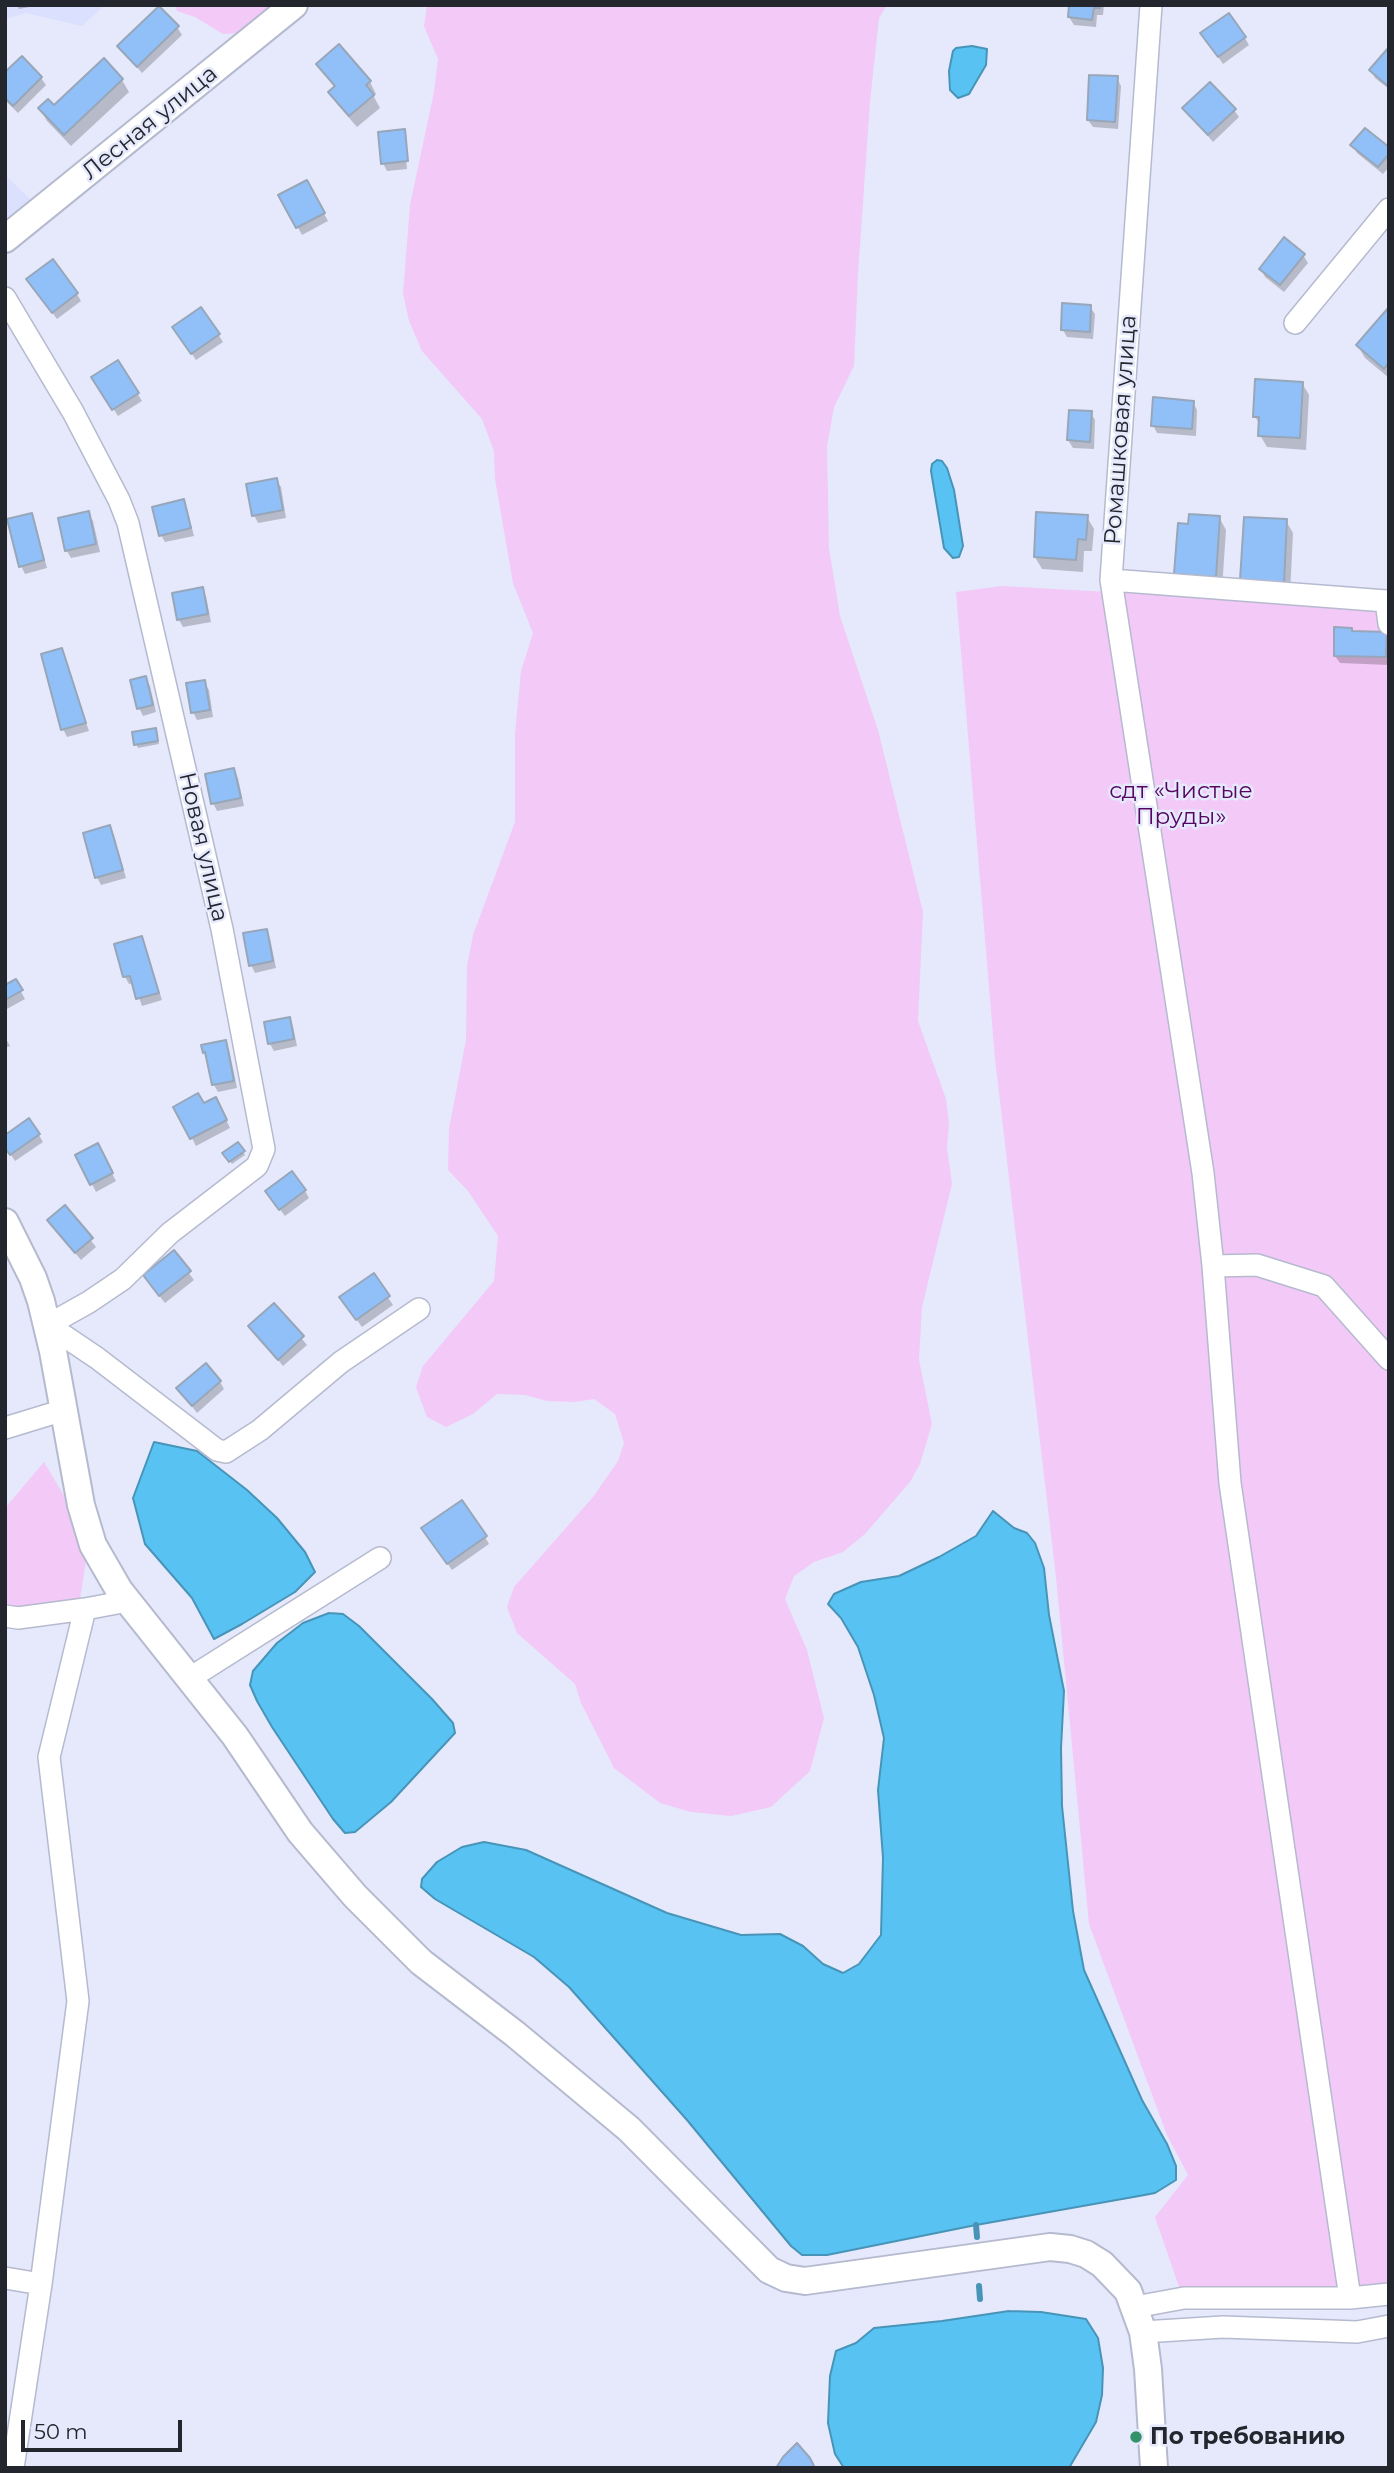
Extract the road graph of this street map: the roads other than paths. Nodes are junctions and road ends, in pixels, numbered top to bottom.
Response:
1 (294, 5) edge
2 (1151, 5) edge
3 (1389, 209) edge
4 (5, 239) edge
5 (5, 298) edge
6 (1295, 323) dead end
7 (1111, 580) junction
8 (1389, 624) edge
9 (5, 1222) edge
10 (1213, 1266) junction
11 (419, 1308) dead end
12 (48, 1325) junction
13 (1389, 1359) edge
14 (64, 1410) junction
15 (5, 1428) edge
16 (380, 1559) dead end
17 (128, 1601) junction
18 (85, 1609) junction
19 (5, 1616) edge
20 (190, 1678) junction
21 (5, 2278) edge
22 (41, 2284) junction
23 (1389, 2294) edge
24 (1350, 2298) junction
25 (1139, 2319) junction
26 (1389, 2326) edge
27 (13, 2468) edge
28 (1154, 2468) edge

1 - 4 main road, Лесная улица
2 - 7 street, Ромашковая улица
3 - 6 street
5 - 12 street, Новая улица
7 - 8 street
7 - 10 street, Ромашковая улица
9 - 12 main road
10 - 13 street
10 - 24 street, Ромашковая улица
11 - 12 street
12 - 14 main road
14 - 15 street
14 - 17 main road
16 - 20 street
17 - 18 street
17 - 20 main road
18 - 19 street
18 - 22 street
20 - 25 main road
21 - 22 street
22 - 27 street
23 - 24 street
24 - 25 street
25 - 26 street
25 - 28 main road

